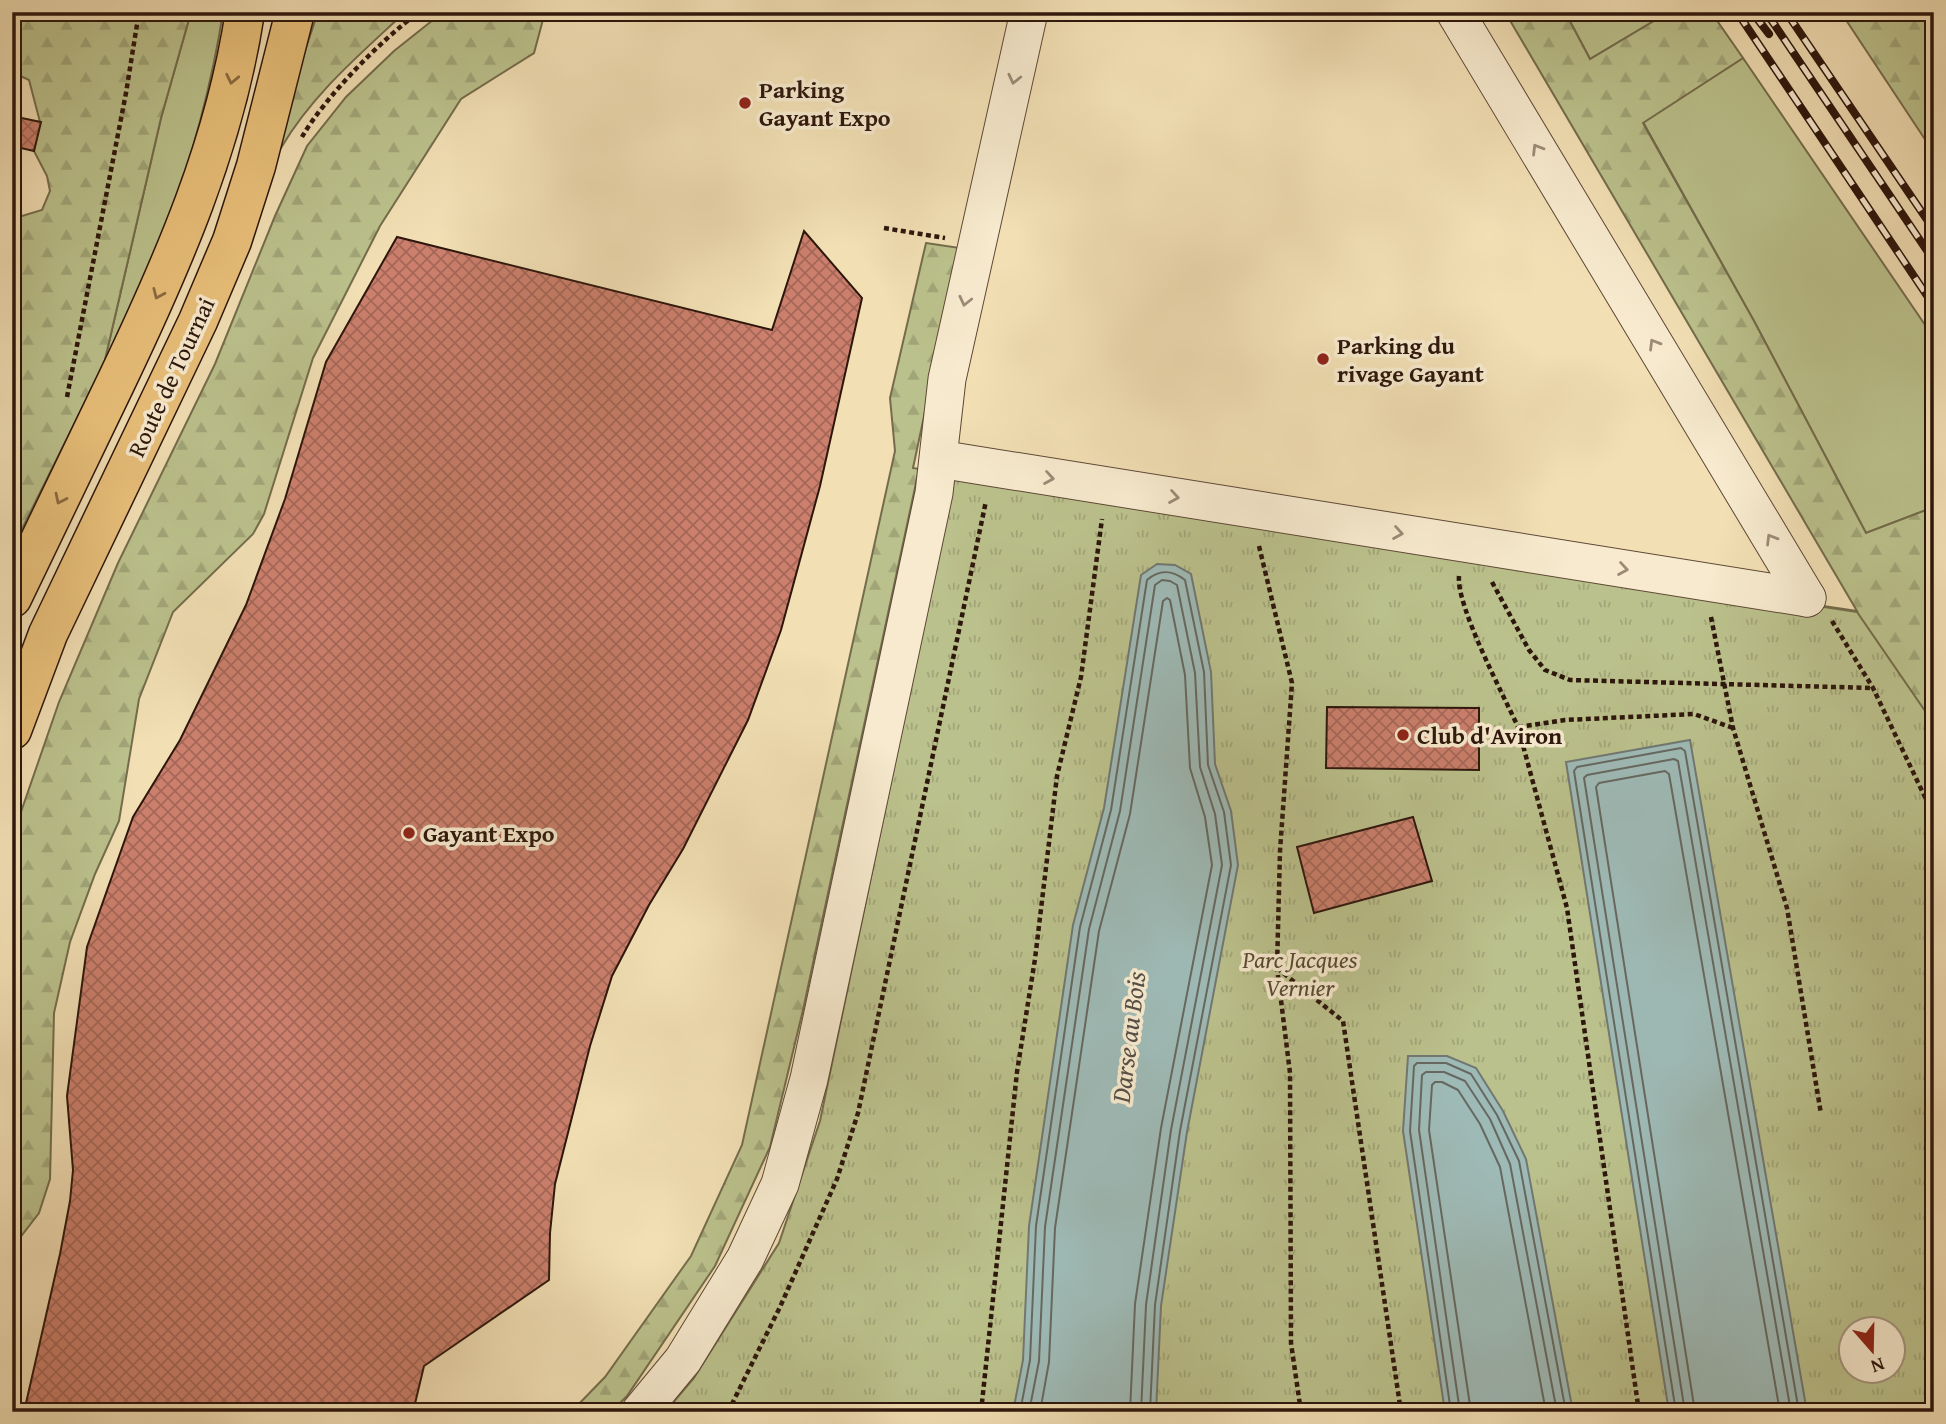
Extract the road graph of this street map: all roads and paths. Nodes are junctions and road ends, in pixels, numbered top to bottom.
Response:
1 (139, 12) edge
2 (244, 12) edge
3 (276, 12) edge
4 (295, 12) edge
5 (419, 12) edge
6 (1029, 12) edge
7 (1455, 12) edge
8 (300, 141) dead end
9 (884, 228) dead end
10 (977, 243) junction
11 (65, 407) dead end
12 (939, 459) junction
13 (992, 468) junction
14 (1106, 486) junction
15 (1258, 544) dead end
16 (1460, 552) junction
17 (1703, 582) junction
18 (12, 598) edge
19 (1807, 598) junction
20 (12, 676) edge
21 (1725, 683) junction
22 (1873, 688) junction
23 (1518, 727) junction
24 (1733, 728) junction
25 (12, 730) edge
26 (1934, 816) edge
27 (1276, 968) junction
28 (1821, 1114) dead end
29 (640, 1412) edge
30 (729, 1412) edge
31 (981, 1412) edge
32 (1301, 1412) edge
33 (1401, 1412) edge
34 (1639, 1412) edge

1 - 11 path
2 -> 18 main road, Route de Tournai
3 - 20 lane
4 - 25 main road, Route de Tournai
5 - 8 path
6 -> 10 lane
19 -> 7 lane
9 - 10 path
10 -> 12 lane
12 - 13 lane
12 - 29 lane
13 -> 14 lane
13 - 30 path
14 -> 16 lane
14 - 31 path
15 - 27 path
16 -> 17 lane
16 - 21 path
16 - 23 path
17 - 19 lane
17 - 21 path
19 - 22 path
21 - 22 path
21 - 24 path
22 - 26 path
23 - 24 path
23 - 34 path
24 - 28 path
27 - 32 path
27 - 33 path

